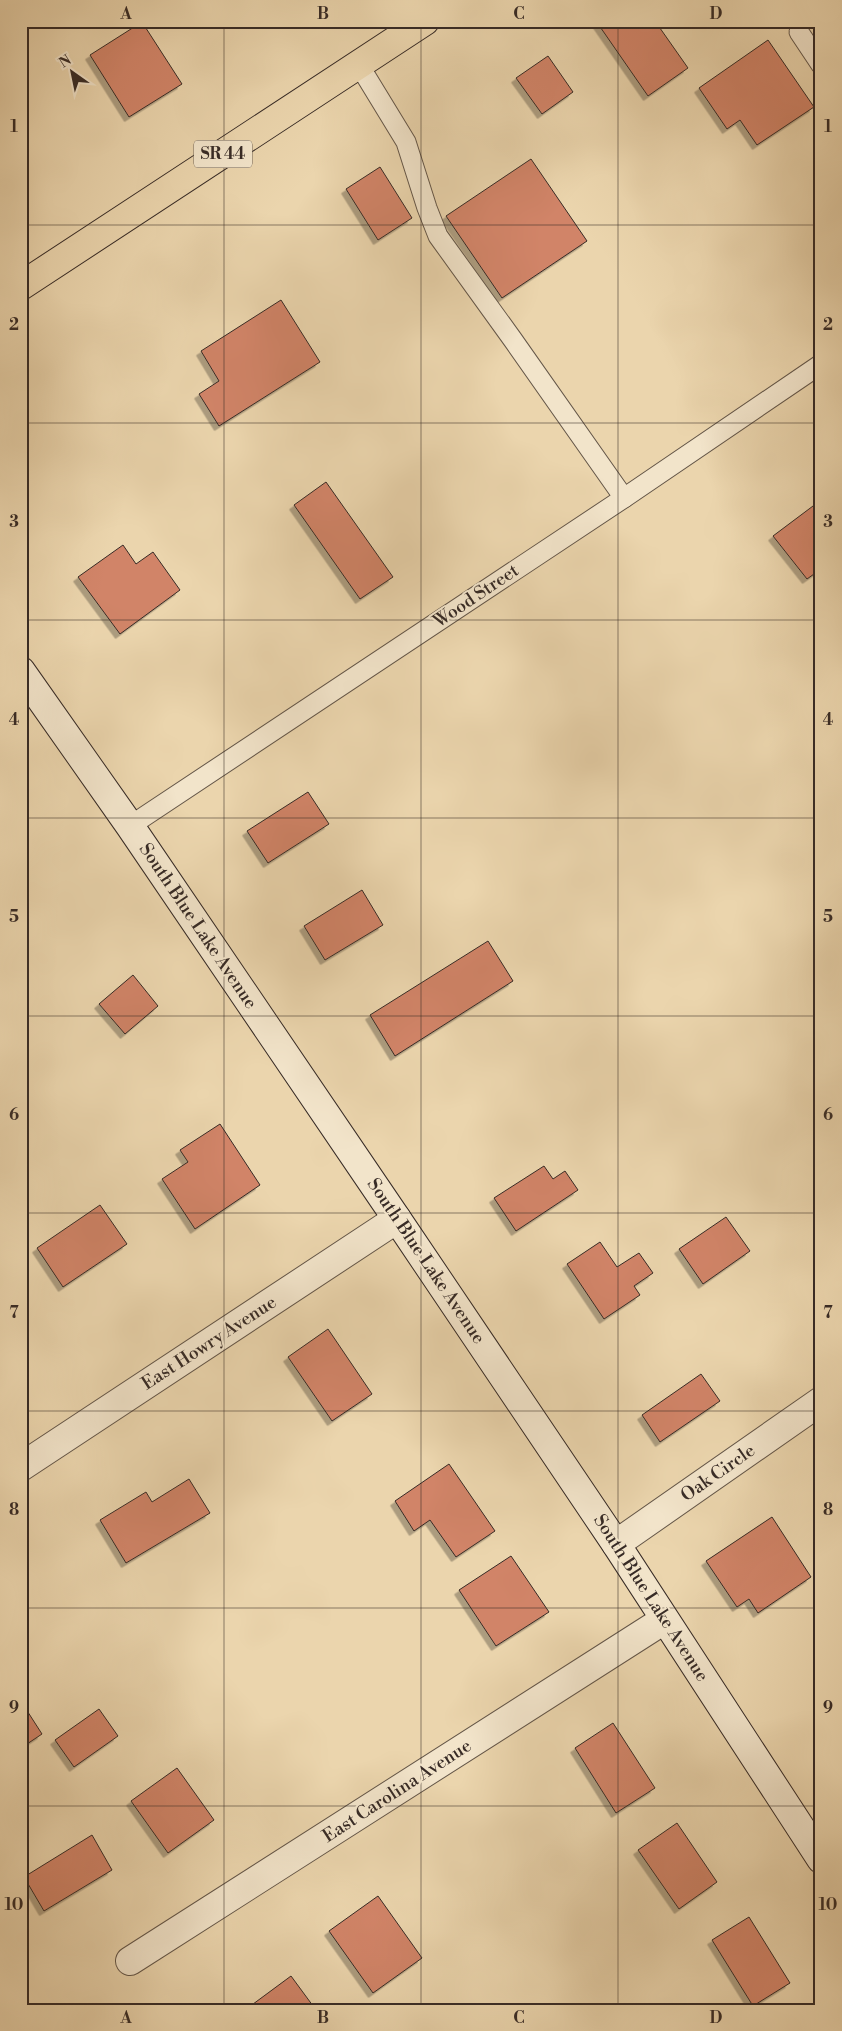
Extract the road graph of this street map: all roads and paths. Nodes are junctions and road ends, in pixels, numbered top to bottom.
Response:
1 (425, 21) edge
2 (798, 32) dead end
3 (359, 65) junction
4 (821, 65) edge
5 (21, 286) edge
6 (821, 364) edge
7 (624, 498) junction
8 (21, 670) edge
9 (130, 826) junction
10 (397, 1219) junction
11 (821, 1401) edge
12 (21, 1467) edge
13 (616, 1544) junction
14 (664, 1620) junction
15 (821, 1859) edge
16 (130, 1961) dead end

1 - 3 main road, SR 44
2 - 4 lane
3 - 5 main road, SR 44
3 - 7 lane
6 - 7 lane, Wood Street
7 - 9 lane, Wood Street
8 - 9 main road, South Blue Lake Avenue
9 - 10 main road, South Blue Lake Avenue
10 - 12 main road, East Howry Avenue
10 - 13 main road, South Blue Lake Avenue
11 - 13 main road, Oak Circle
13 - 14 main road, South Blue Lake Avenue
14 - 15 main road, South Blue Lake Avenue
14 - 16 main road, East Carolina Avenue

